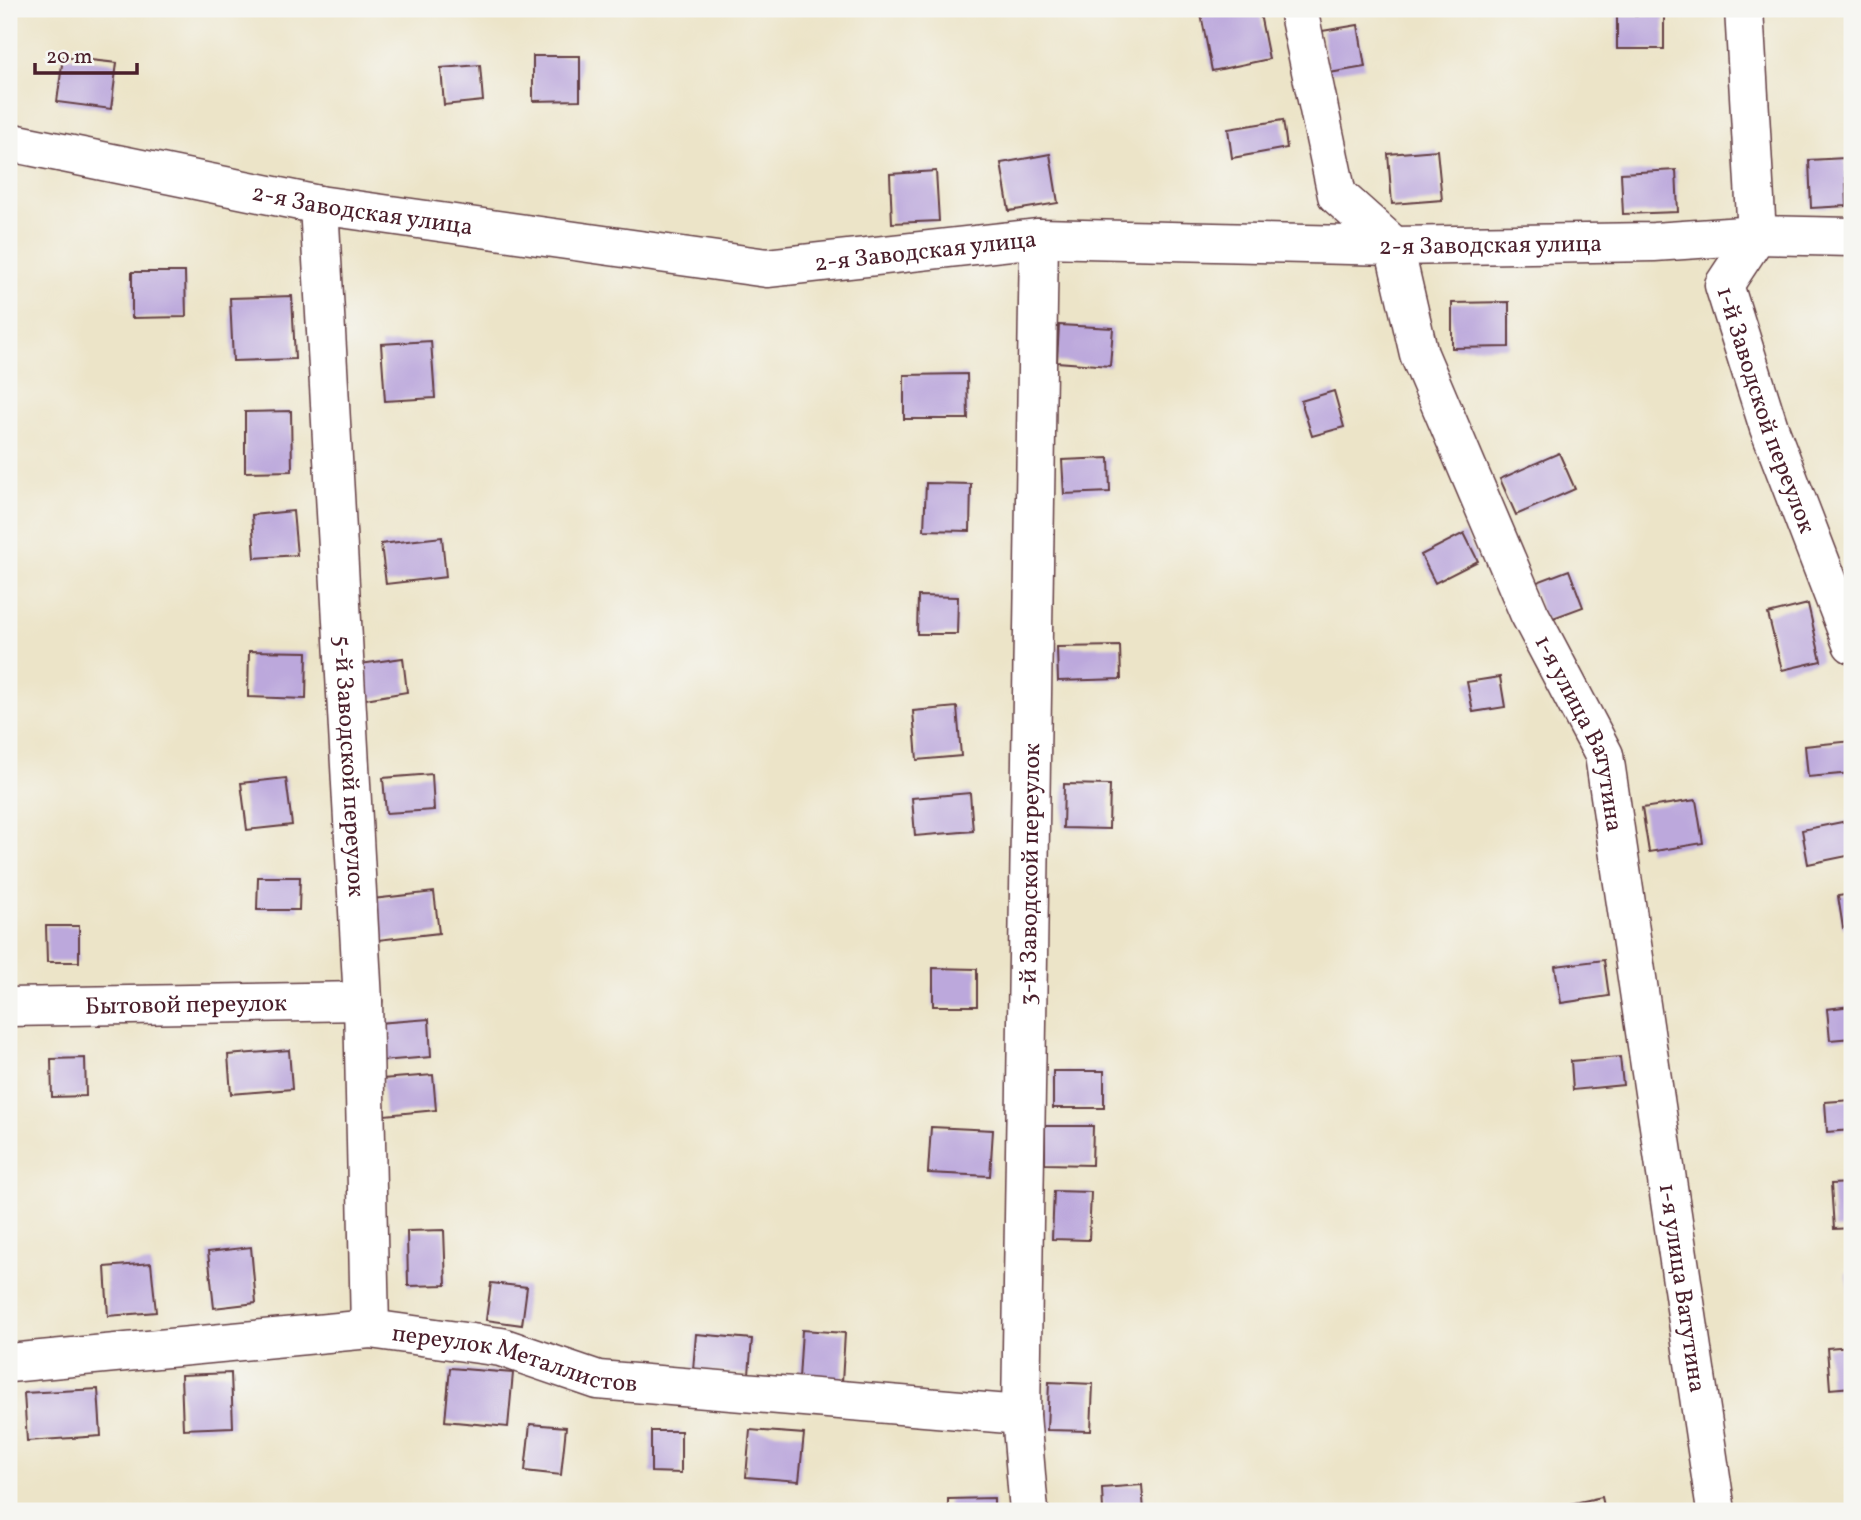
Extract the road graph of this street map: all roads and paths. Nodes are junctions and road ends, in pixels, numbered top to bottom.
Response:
1 (1298, 9) edge
2 (1744, 9) edge
3 (9, 142) edge
4 (319, 205) junction
5 (1757, 235) junction
6 (1852, 236) edge
7 (1039, 238) junction
8 (1394, 246) junction
9 (1852, 644) edge
10 (363, 1001) junction
11 (9, 1007) edge
12 (370, 1329) junction
13 (9, 1363) edge
14 (1021, 1415) junction
15 (1029, 1511) edge
16 (1716, 1511) edge

1 - 8 street
2 - 5 street
3 - 4 street, 2-я Заводская улица
4 - 7 street, 2-я Заводская улица
4 - 10 street, 5-й Заводской переулок
5 - 6 street, 2-я Заводская улица
5 - 8 street, 2-я Заводская улица
5 - 9 street, 1-й Заводской переулок
7 - 8 street, 2-я Заводская улица
7 - 14 street, 3-й Заводской переулок
8 - 16 street, 1-я улица Ватутина
10 - 11 street, Бытовой переулок
10 - 12 street, 5-й Заводской переулок
12 - 13 street, переулок Металлистов
12 - 14 street, переулок Металлистов
14 - 15 street, 3-й Заводской переулок

